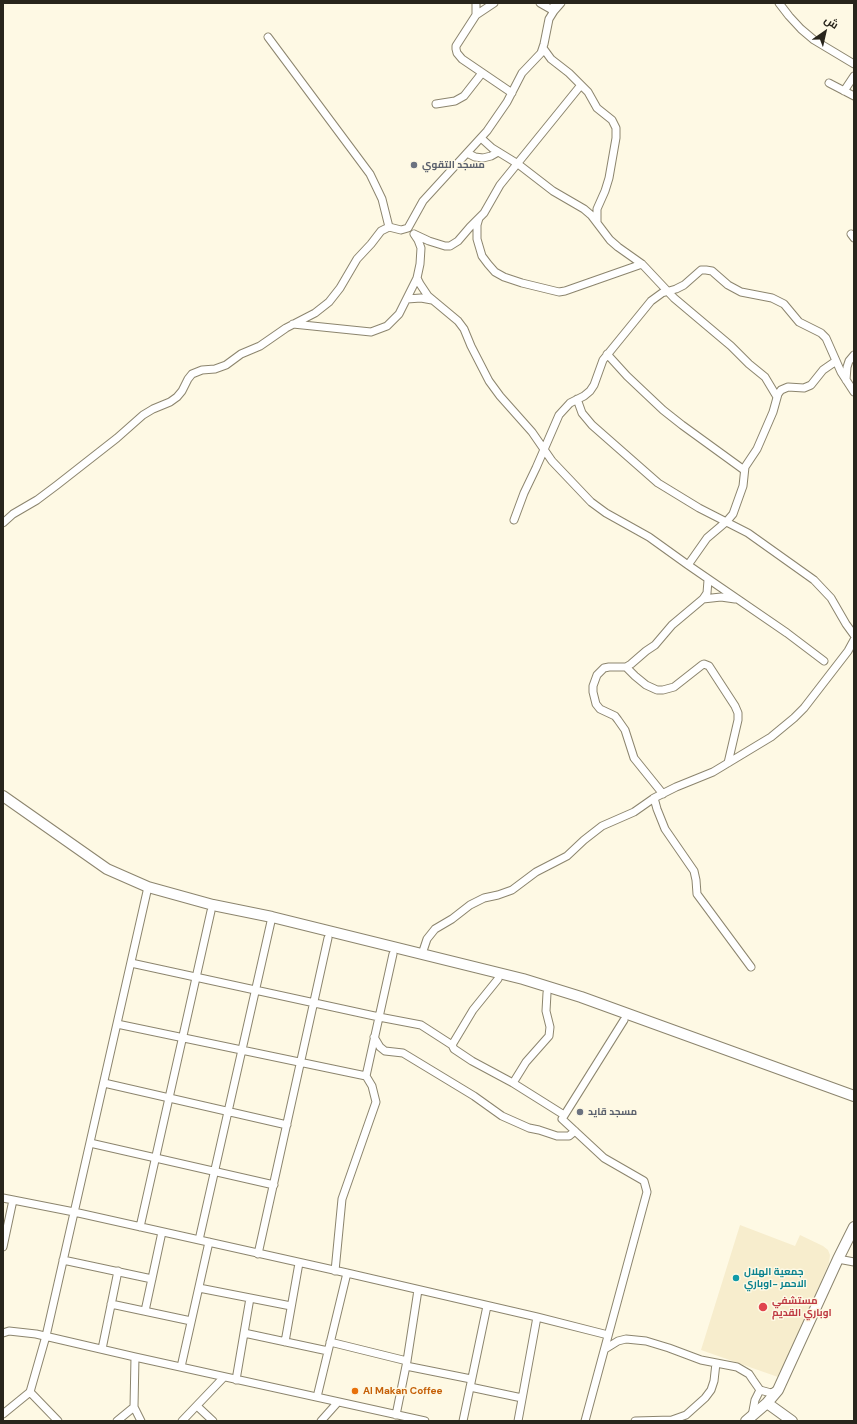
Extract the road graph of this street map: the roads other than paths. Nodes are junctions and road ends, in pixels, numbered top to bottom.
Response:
1 (476, 3) edge
2 (494, 3) edge
3 (540, 3) edge
4 (554, 3) edge
5 (561, 3) edge
6 (779, 3) edge
7 (554, 11) junction
8 (476, 15) junction
9 (268, 37) dead end
10 (543, 48) junction
11 (854, 64) edge
12 (482, 73) junction
13 (854, 76) edge
14 (829, 83) dead end
15 (581, 85) junction
16 (844, 91) junction
17 (512, 93) junction
18 (854, 96) edge
19 (436, 104) dead end
20 (481, 138) junction
21 (498, 152) junction
22 (467, 153) junction
23 (518, 164) junction
24 (479, 218) junction
25 (596, 222) junction
26 (389, 227) junction
27 (408, 228) junction
28 (414, 234) junction
29 (642, 264) junction
30 (417, 278) junction
31 (668, 292) junction
32 (407, 299) junction
33 (434, 301) junction
34 (293, 324) junction
35 (607, 354) junction
36 (854, 354) edge
37 (836, 361) junction
38 (846, 381) junction
39 (854, 392) edge
40 (777, 397) junction
41 (577, 400) junction
42 (543, 450) junction
43 (744, 470) junction
44 (514, 520) dead end
45 (727, 521) junction
46 (3, 523) edge
47 (688, 566) junction
48 (708, 580) junction
49 (703, 599) junction
50 (739, 600) junction
51 (854, 635) edge
52 (854, 640) edge
53 (824, 661) dead end
54 (626, 667) junction
55 (728, 763) junction
56 (663, 794) junction
57 (3, 796) edge
58 (654, 798) junction
59 (3, 804) edge
60 (147, 890) junction
61 (211, 911) junction
62 (271, 921) junction
63 (328, 938) junction
64 (393, 954) junction
65 (422, 954) junction
66 (131, 963) junction
67 (751, 968) dead end
68 (196, 977) junction
69 (498, 979) junction
70 (256, 990) junction
71 (547, 993) junction
72 (313, 1003) junction
73 (379, 1017) junction
74 (624, 1020) junction
75 (117, 1024) junction
76 (374, 1037) junction
77 (183, 1038) junction
78 (452, 1045) junction
79 (242, 1051) junction
80 (300, 1063) junction
81 (366, 1076) junction
82 (104, 1083) junction
83 (514, 1083) junction
84 (854, 1096) edge
85 (169, 1098) junction
86 (854, 1104) edge
87 (228, 1112) junction
88 (564, 1115) junction
89 (287, 1125) junction
90 (575, 1131) junction
91 (90, 1143) junction
92 (156, 1158) junction
93 (215, 1171) junction
94 (274, 1184) junction
95 (3, 1198) edge
96 (13, 1200) junction
97 (74, 1212) junction
98 (140, 1227) junction
99 (854, 1227) edge
100 (162, 1232) junction
101 (200, 1240) junction
102 (209, 1242) junction
103 (3, 1248) edge
104 (258, 1254) junction
105 (838, 1258) junction
106 (64, 1260) junction
107 (854, 1262) edge
108 (299, 1263) junction
109 (336, 1271) junction
110 (118, 1272) junction
111 (347, 1274) junction
112 (152, 1279) junction
113 (199, 1288) junction
114 (418, 1290) junction
115 (250, 1298) junction
116 (111, 1304) junction
117 (291, 1306) junction
118 (487, 1306) junction
119 (145, 1311) junction
120 (537, 1317) junction
121 (191, 1321) junction
122 (3, 1333) edge
123 (244, 1334) junction
124 (608, 1335) junction
125 (46, 1336) junction
126 (285, 1342) junction
127 (330, 1342) junction
128 (102, 1349) junction
129 (605, 1349) junction
130 (328, 1351) junction
131 (135, 1357) junction
132 (407, 1363) junction
133 (716, 1363) junction
134 (181, 1367) junction
135 (224, 1377) junction
136 (236, 1380) junction
137 (471, 1383) junction
138 (760, 1390) junction
139 (778, 1390) junction
140 (30, 1392) junction
141 (317, 1397) junction
142 (522, 1398) junction
143 (338, 1402) junction
144 (767, 1403) junction
145 (197, 1406) junction
146 (134, 1407) junction
147 (3, 1414) edge
148 (396, 1415) junction
149 (749, 1418) edge
150 (58, 1421) edge
151 (117, 1421) edge
152 (142, 1421) edge
153 (182, 1421) edge
154 (213, 1421) edge
155 (321, 1421) edge
156 (422, 1421) edge
157 (463, 1421) edge
158 (518, 1421) edge
159 (585, 1421) edge
160 (635, 1421) edge
161 (792, 1421) edge

1 - 8 street
2 - 8 street
3 - 7 street
4 - 7 street
5 - 7 street
6 - 11 street
7 - 10 street
8 - 12 street
9 - 26 street
10 - 15 street
10 - 17 street
12 - 17 street
12 - 19 street
13 - 16 street
14 - 16 street
15 - 23 street
15 - 25 street
16 - 18 street
17 - 20 street
20 - 21 street
20 - 22 street
21 - 22 street
21 - 23 street
22 - 27 street
23 - 24 street
23 - 25 street
24 - 28 street
24 - 29 street
25 - 29 street
26 - 27 street
26 - 34 street
27 - 28 street
28 - 30 street
29 - 31 street
30 - 32 street
30 - 33 street
31 - 35 street
31 - 37 street
31 - 40 street
32 - 33 street
32 - 34 street
33 - 42 street
34 - 46 street
35 - 41 street
35 - 43 street
36 - 38 street
37 - 38 street
37 - 40 street
38 - 39 street
40 - 43 street
41 - 42 street
41 - 45 street
42 - 44 street
42 - 47 street
43 - 45 street
45 - 47 street
45 - 51 street
47 - 48 street
48 - 49 street
48 - 50 street
49 - 50 street
49 - 54 street
50 - 53 street
52 - 55 street
54 - 55 street
54 - 56 street
55 - 56 street
56 - 58 street
57 - 60 street
58 - 65 street
58 - 67 street
59 - 60 street
60 - 61 street
60 - 62 street
60 - 66 street
61 - 62 street
61 - 68 street
62 - 63 street
62 - 65 street
62 - 70 street
63 - 64 street
63 - 72 street
64 - 69 street
64 - 73 street
65 - 84 street
66 - 68 street
66 - 75 street
68 - 70 street
68 - 77 street
69 - 71 street
69 - 78 street
70 - 72 street
70 - 79 street
71 - 74 street
71 - 83 street
72 - 73 street
72 - 80 street
73 - 76 street
73 - 78 street
74 - 86 street
74 - 88 street
75 - 77 street
75 - 82 street
76 - 81 street
76 - 90 street
77 - 79 street
77 - 85 street
78 - 83 street
79 - 80 street
79 - 87 street
80 - 81 street
80 - 89 street
81 - 109 street
82 - 85 street
82 - 91 street
83 - 88 street
85 - 87 street
85 - 92 street
87 - 89 street
87 - 93 street
88 - 90 street
89 - 94 street
90 - 124 street
91 - 92 street
91 - 97 street
92 - 93 street
92 - 98 street
93 - 94 street
93 - 101 street
94 - 104 street
95 - 96 street
96 - 97 street
96 - 103 street
97 - 98 street
97 - 106 street
98 - 100 street
99 - 105 street
100 - 101 street
100 - 112 street
101 - 102 street
102 - 104 street
102 - 113 street
104 - 108 street
105 - 107 street
105 - 139 street
106 - 110 street
106 - 125 street
108 - 109 street
108 - 117 street
109 - 111 street
110 - 112 street
110 - 116 street
111 - 114 street
111 - 127 street
112 - 119 street
113 - 115 street
113 - 121 street
114 - 118 street
114 - 132 street
115 - 117 street
115 - 123 street
116 - 119 street
116 - 128 street
117 - 126 street
118 - 120 street
118 - 137 street
119 - 121 street
120 - 124 street
120 - 142 street
121 - 134 street
122 - 125 street
123 - 126 street
123 - 136 street
124 - 129 street
125 - 128 street
125 - 140 street
126 - 130 street
127 - 130 street
127 - 132 street
128 - 131 street
129 - 133 street
129 - 159 street
130 - 141 street
131 - 134 street
131 - 146 street
132 - 137 street
132 - 148 street
133 - 138 street
133 - 160 street
134 - 135 street
135 - 136 street
135 - 145 street
136 - 141 street
137 - 142 street
137 - 157 street
138 - 139 street
138 - 149 street
139 - 144 street
140 - 147 street
140 - 150 street
141 - 143 street
142 - 158 street
143 - 148 street
143 - 155 street
144 - 149 street
144 - 161 street
145 - 153 street
145 - 154 street
146 - 151 street
146 - 152 street
148 - 156 street

